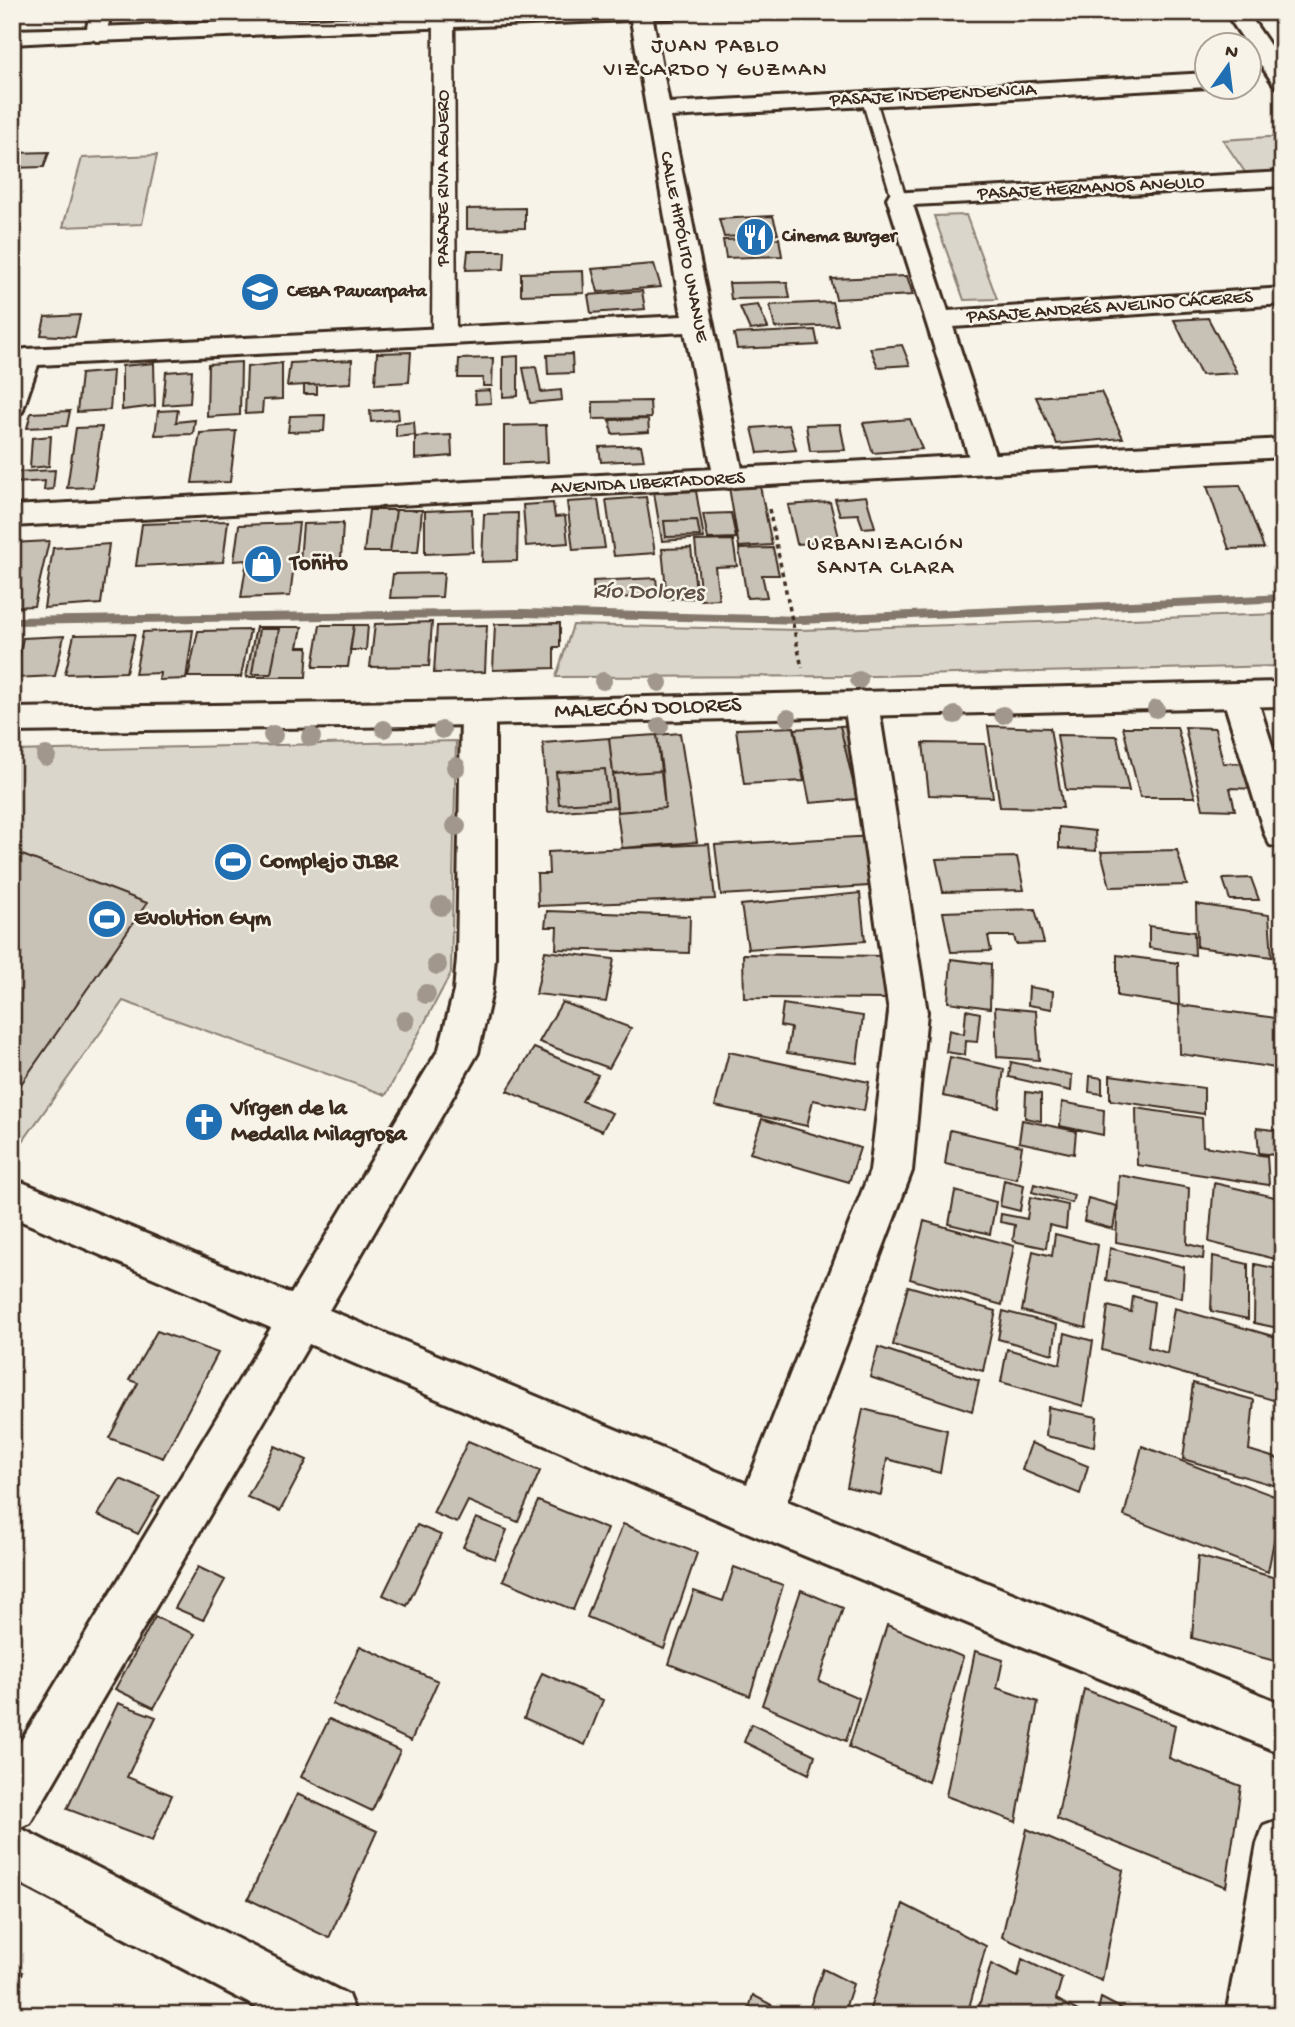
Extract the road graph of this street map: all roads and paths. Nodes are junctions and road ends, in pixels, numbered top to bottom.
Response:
1 (672, 12) edge
2 (1236, 12) edge
3 (641, 13) edge
4 (444, 21) junction
5 (99, 23) edge
6 (12, 37) edge
7 (1281, 78) edge
8 (1194, 81) edge
9 (869, 100) junction
10 (657, 111) junction
11 (1283, 179) edge
12 (899, 198) junction
13 (1283, 296) edge
14 (937, 320) junction
15 (697, 323) junction
16 (444, 335) junction
17 (12, 406) edge
18 (1283, 448) edge
19 (982, 464) junction
20 (762, 477) junction
21 (729, 480) junction
22 (12, 516) edge
23 (800, 653) dead end
24 (1283, 694) edge
25 (1239, 695) junction
26 (861, 703) junction
27 (478, 713) junction
28 (12, 720) edge
29 (1283, 835) edge
30 (12, 1197) edge
31 (299, 1319) junction
32 (759, 1513) junction
33 (1283, 1729) edge
34 (12, 1805) edge
35 (1283, 1844) edge
36 (12, 1850) edge
37 (328, 2015) edge
38 (1254, 2015) edge

1 - 3 street
2 - 7 street
3 - 4 street
3 - 10 street, CALLE HIPÓLITO UNANUE
4 - 5 street
4 - 16 street, PASAJE RIVA AGUERO
5 - 6 street
8 - 9 street, PASAJE INDEPENDENCIA
9 - 10 street, PASAJE INDEPENDENCIA
9 - 12 lane
10 - 15 street, CALLE HIPÓLITO UNANUE
11 - 12 street, PASAJE HERMANOS ANGULO
12 - 14 street
13 - 14 street, PASAJE ANDRÉS AVELINO CÁCERES
14 - 19 street
15 - 16 street
15 - 21 street, CALLE HIPÓLITO UNANUE
16 - 17 street
18 - 19 street, AVENIDA LIBERTADORES
19 - 20 street, AVENIDA LIBERTADORES
20 - 21 street, AVENIDA LIBERTADORES
20 - 23 path
21 - 22 street, AVENIDA LIBERTADORES
24 - 25 street, MALECÓN DOLORES
25 - 26 street, MALECÓN DOLORES
25 - 29 street
26 - 27 street, MALECÓN DOLORES
26 - 32 street
27 - 28 street, MALECÓN DOLORES
27 - 31 street
30 - 31 street
31 - 32 street
31 - 34 street
32 - 33 street
35 - 38 street
36 - 37 street

